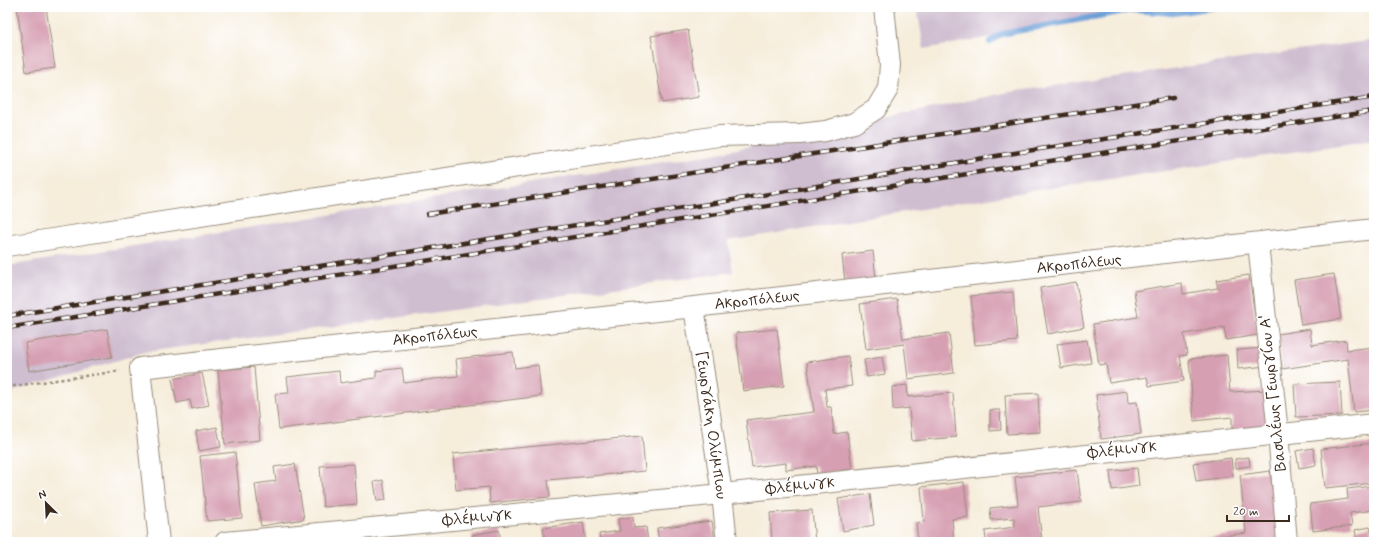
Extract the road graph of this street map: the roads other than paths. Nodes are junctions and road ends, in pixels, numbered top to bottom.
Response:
1 (884, 7) edge
2 (1374, 230) edge
3 (1258, 244) junction
4 (7, 246) edge
5 (694, 307) junction
6 (1374, 424) edge
7 (1278, 433) junction
8 (722, 494) junction
9 (159, 542) edge
10 (225, 542) edge
11 (727, 542) edge
12 (1287, 542) edge

1 - 4 street
2 - 3 street, Ακροπόλεως
3 - 5 street, Ακροπόλεως
3 - 7 street, Βασιλέως Γεωργίου Α'
5 - 8 street, Γεωργάκη Ολύμπιου
5 - 9 street, Ακροπόλεως
6 - 7 street, Φλέμινγκ
7 - 8 street, Φλέμινγκ
7 - 12 street, Βασιλέως Γεωργίου Α'
8 - 10 street, Φλέμινγκ
8 - 11 street, Γεωργάκη Ολύμπιου

